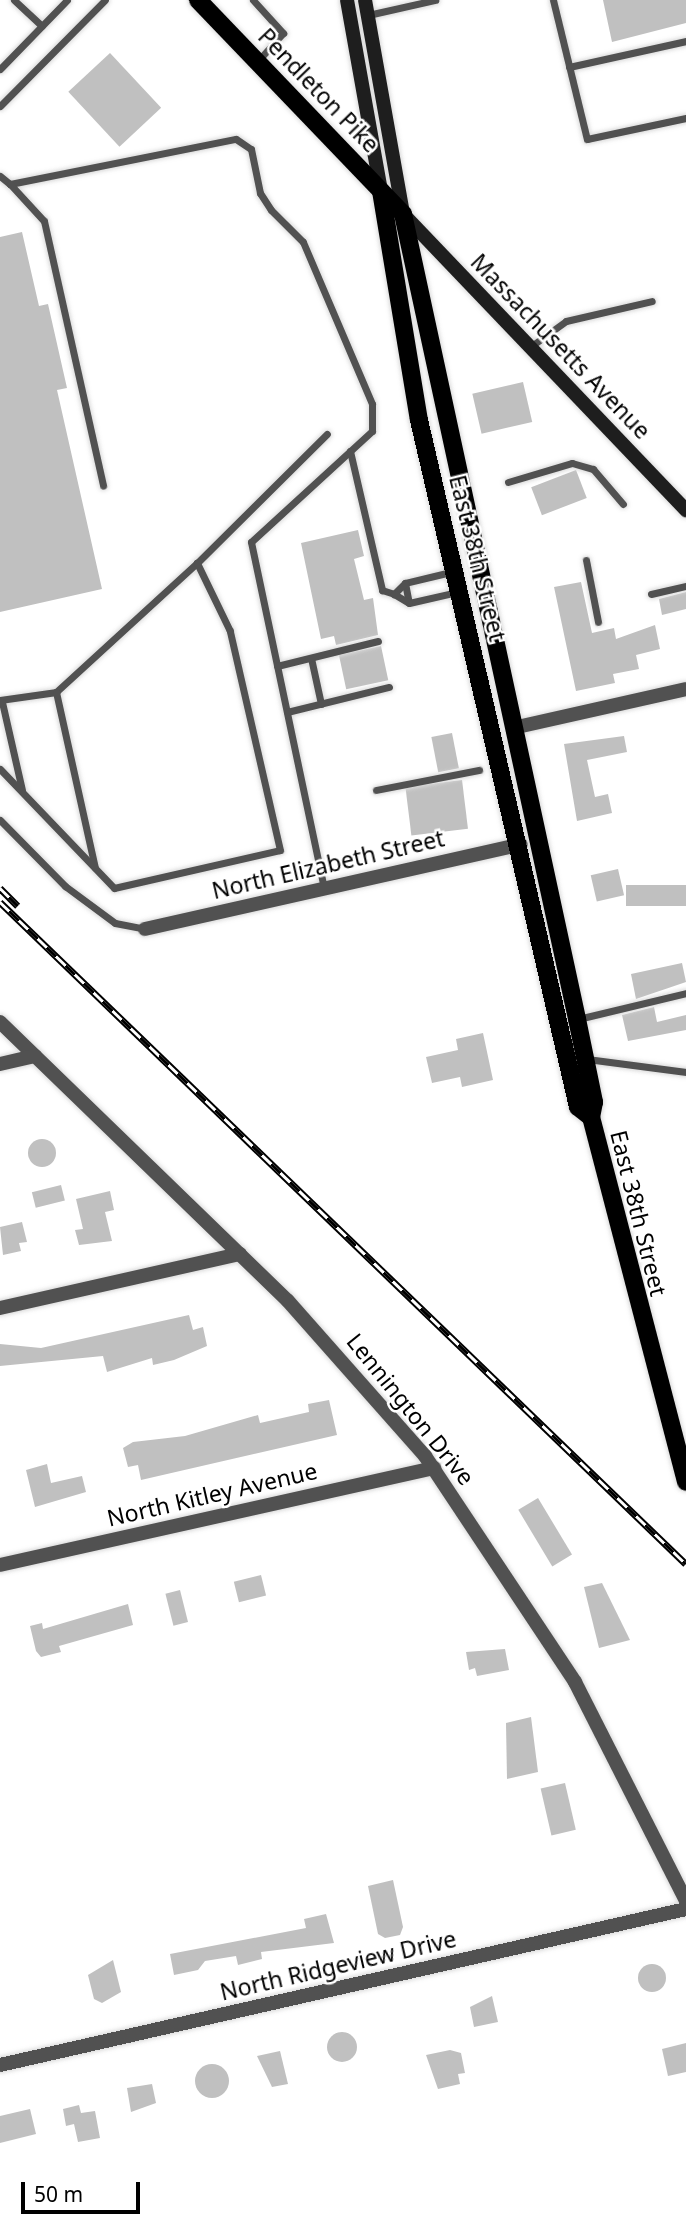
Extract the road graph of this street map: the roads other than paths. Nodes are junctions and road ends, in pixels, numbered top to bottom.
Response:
1 (14, 0) edge
2 (66, 0) edge
3 (105, 0) edge
4 (198, 0) edge
5 (253, 0) edge
6 (347, 0) edge
7 (365, 0) edge
8 (435, 0) edge
9 (552, 0) edge
10 (368, 15) junction
11 (42, 26) junction
12 (686, 41) edge
13 (258, 61) junction
14 (569, 67) junction
15 (0, 69) edge
16 (0, 106) edge
17 (686, 118) edge
18 (0, 176) edge
19 (10, 184) junction
20 (381, 191) junction
21 (403, 214) junction
22 (652, 301) dead end
23 (530, 347) junction
24 (327, 434) dead end
25 (350, 451) junction
26 (508, 482) dead end
27 (103, 486) dead end
28 (623, 504) dead end
29 (686, 510) edge
30 (586, 560) dead end
31 (197, 563) junction
32 (456, 570) junction
33 (405, 583) junction
34 (686, 586) edge
35 (461, 592) junction
36 (394, 594) junction
37 (651, 594) dead end
38 (409, 603) junction
39 (598, 622) dead end
40 (379, 641) dead end
41 (311, 658) junction
42 (277, 666) junction
43 (389, 687) dead end
44 (686, 689) edge
45 (56, 692) junction
46 (1, 701) edge
47 (321, 704) junction
48 (287, 712) junction
49 (513, 728) junction
50 (0, 769) edge
51 (479, 770) dead end
52 (376, 790) dead end
53 (22, 792) junction
54 (0, 820) edge
55 (521, 844) junction
56 (95, 869) junction
57 (324, 888) junction
58 (145, 929) joint
59 (686, 993) edge
60 (578, 1019) junction
61 (0, 1022) edge
62 (35, 1056) junction
63 (586, 1059) junction
64 (0, 1064) edge
65 (686, 1072) edge
66 (591, 1118) junction
67 (240, 1254) junction
68 (0, 1308) edge
69 (434, 1468) junction
70 (686, 1482) edge
71 (0, 1565) edge
72 (686, 1901) edge
73 (686, 1909) edge
74 (0, 2065) edge

1 - 11 lane
2 - 11 lane
3 - 16 lane
4 - 13 main road, Pendleton Pike
5 - 13 lane
6 - 20 main road, East 38th Street
7 - 10 main road, East 38th Street
8 - 10 lane
9 - 14 lane
10 - 21 main road, East 38th Street
11 - 15 lane
12 - 14 lane
13 - 20 main road, Pendleton Pike
14 - 17 lane
18 - 19 lane
19 - 25 lane
19 - 27 lane
20 - 21 main road, Pendleton Pike
20 - 32 main road, East 38th Street
21 - 23 main road, Massachusetts Avenue
21 - 49 main road, East 38th Street
22 - 23 lane
23 - 29 main road, Massachusetts Avenue
24 - 31 lane
25 - 36 lane
25 - 42 lane
26 - 28 lane
30 - 39 lane
31 - 45 lane
31 - 56 lane
32 - 33 lane
32 - 35 main road, East 38th Street
33 - 36 lane
33 - 38 lane
34 - 37 lane
35 - 38 lane
35 - 55 main road, East 38th Street
36 - 38 lane
40 - 41 lane
41 - 42 lane
41 - 47 lane
42 - 48 lane
43 - 47 lane
44 - 49 street
45 - 46 lane
45 - 56 lane
46 - 53 lane
47 - 48 lane
48 - 57 lane
49 - 60 main road, East 38th Street
50 - 53 lane
51 - 52 lane
53 - 56 lane
54 - 58 lane
55 - 57 street, North Elizabeth Street
55 - 66 main road, East 38th Street
57 - 58 street, North Elizabeth Street
59 - 60 lane
60 - 63 main road, East 38th Street
61 - 62 street, Lennington Drive
62 - 64 street
62 - 67 street, Lennington Drive
63 - 65 lane
63 - 66 main road, East 38th Street
66 - 70 main road, East 38th Street
67 - 68 street
67 - 69 street, Lennington Drive
69 - 71 street, North Kitley Avenue
69 - 72 street, Lennington Drive
73 - 74 street, North Ridgeview Drive

